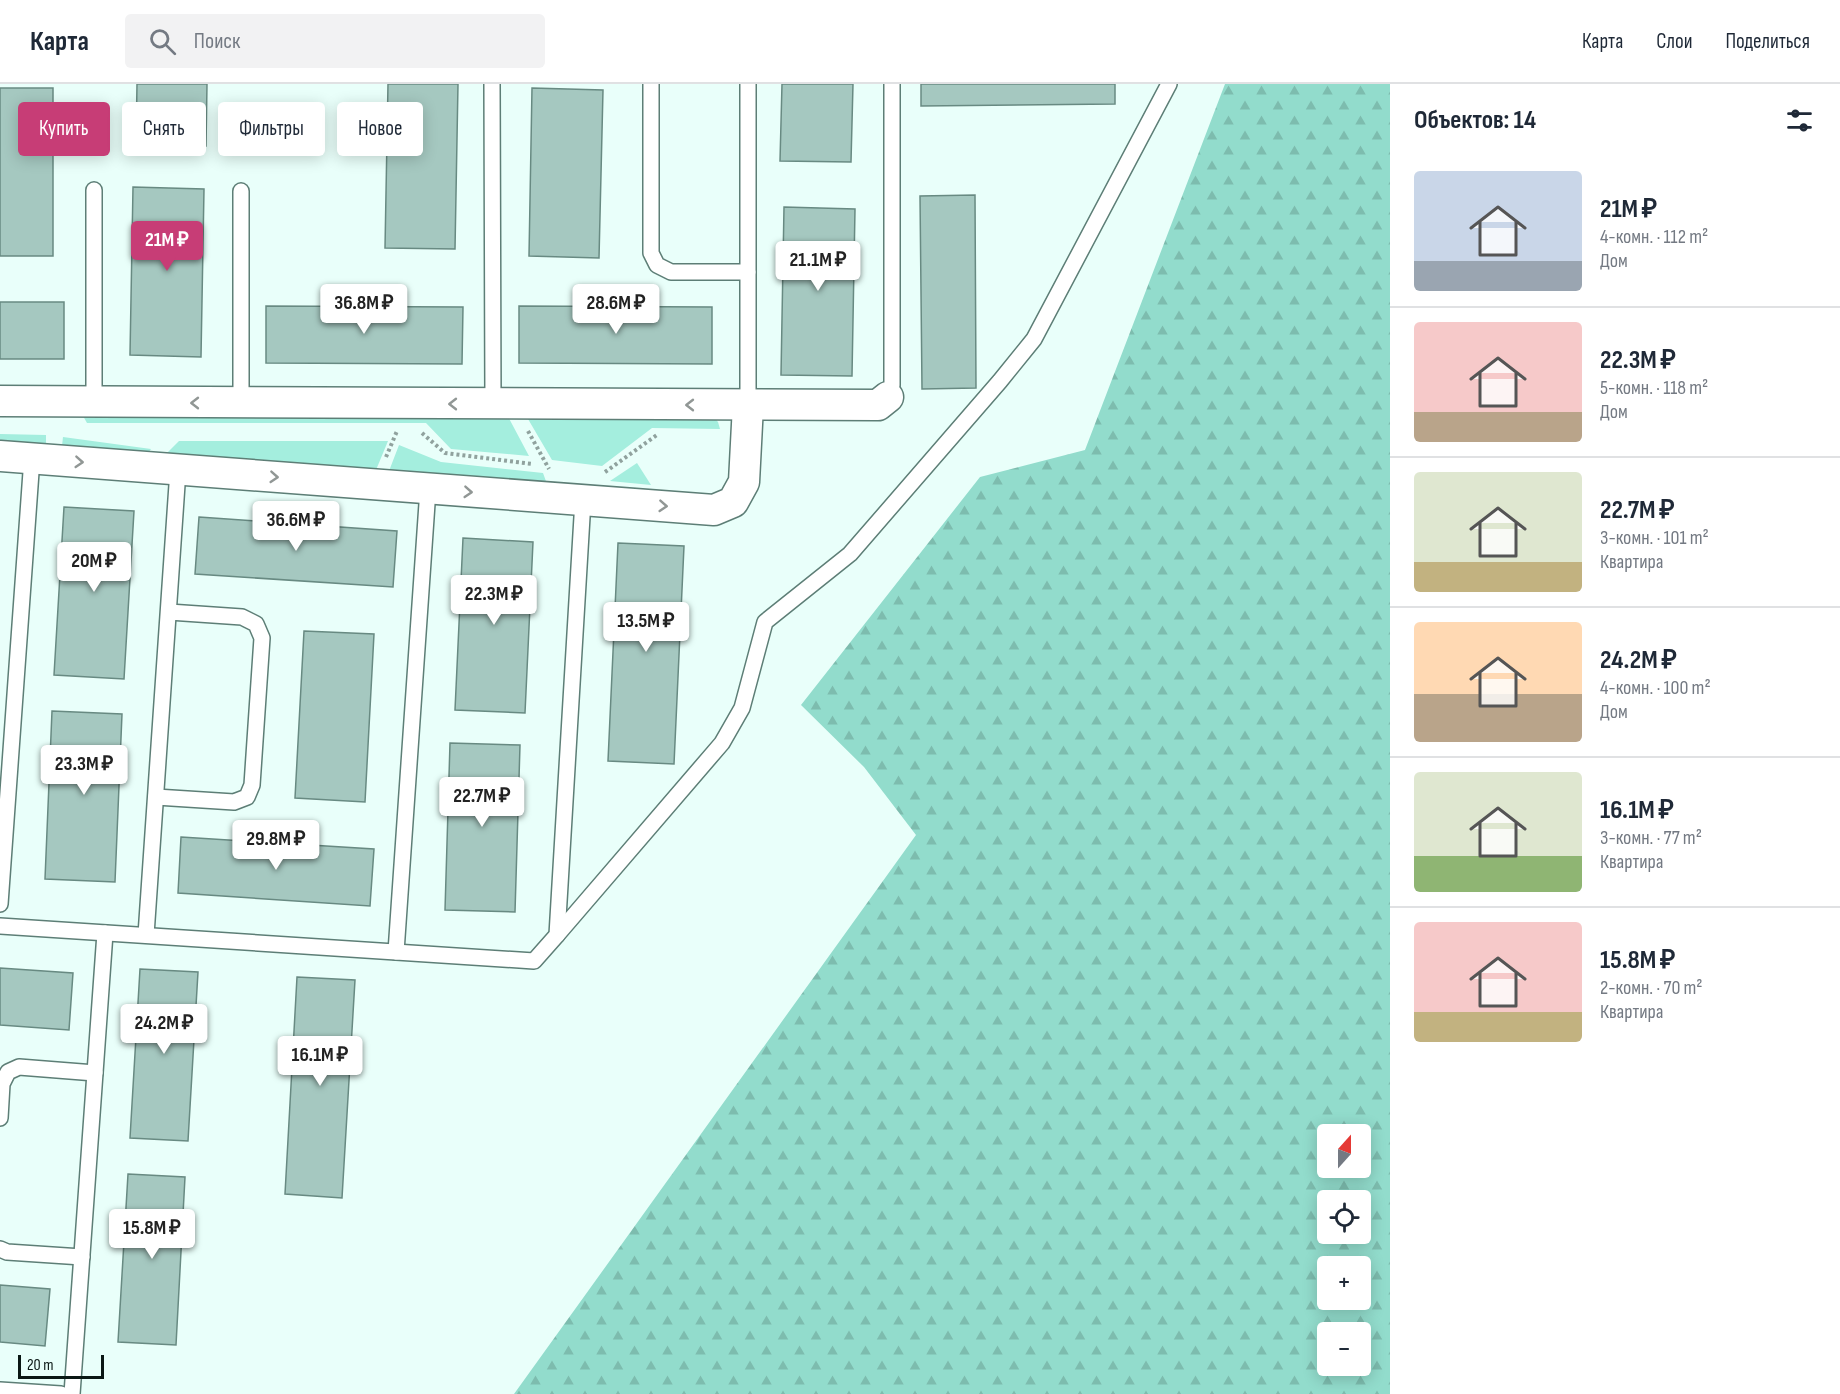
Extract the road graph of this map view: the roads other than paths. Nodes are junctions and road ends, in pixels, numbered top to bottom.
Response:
1 (492, 84) edge
2 (651, 84) edge
3 (748, 84) edge
4 (892, 84) edge
5 (1169, 84) edge
6 (94, 190) dead end
7 (241, 191) dead end
8 (748, 272) junction
9 (888, 398) joint
10 (0, 401) edge
11 (94, 402) junction
12 (241, 403) junction
13 (503, 404) junction
14 (748, 405) junction
15 (0, 456) edge
16 (32, 458) junction
17 (178, 470) junction
18 (428, 489) junction
19 (574, 500) junction
20 (169, 612) junction
21 (156, 797) junction
22 (0, 904) edge
23 (0, 926) edge
24 (105, 933) junction
25 (147, 935) junction
26 (557, 935) junction
27 (396, 952) junction
28 (95, 1073) junction
29 (0, 1118) edge
30 (0, 1249) edge
31 (82, 1257) junction
32 (0, 1390) edge
33 (61, 1394) edge
34 (72, 1394) edge

1 - 13 lane
2 - 8 lane
3 - 8 lane
4 - 9 lane
5 - 26 lane
6 - 11 lane
7 - 12 lane
8 - 14 lane
9 - 14 street
10 - 11 street
12 -> 11 street
13 -> 12 street
14 -> 13 street
19 -> 14 street
15 - 16 street
16 -> 17 street
16 - 22 lane
17 -> 18 street
17 - 20 lane
18 -> 19 street
18 - 27 lane
19 - 26 lane
20 - 21 lane
20 - 21 lane
21 - 25 lane
23 - 24 lane
24 - 25 lane
24 - 28 lane
25 - 27 lane
26 - 27 lane
28 - 29 lane
28 - 31 lane
30 - 31 lane
31 - 34 lane
32 - 33 lane

